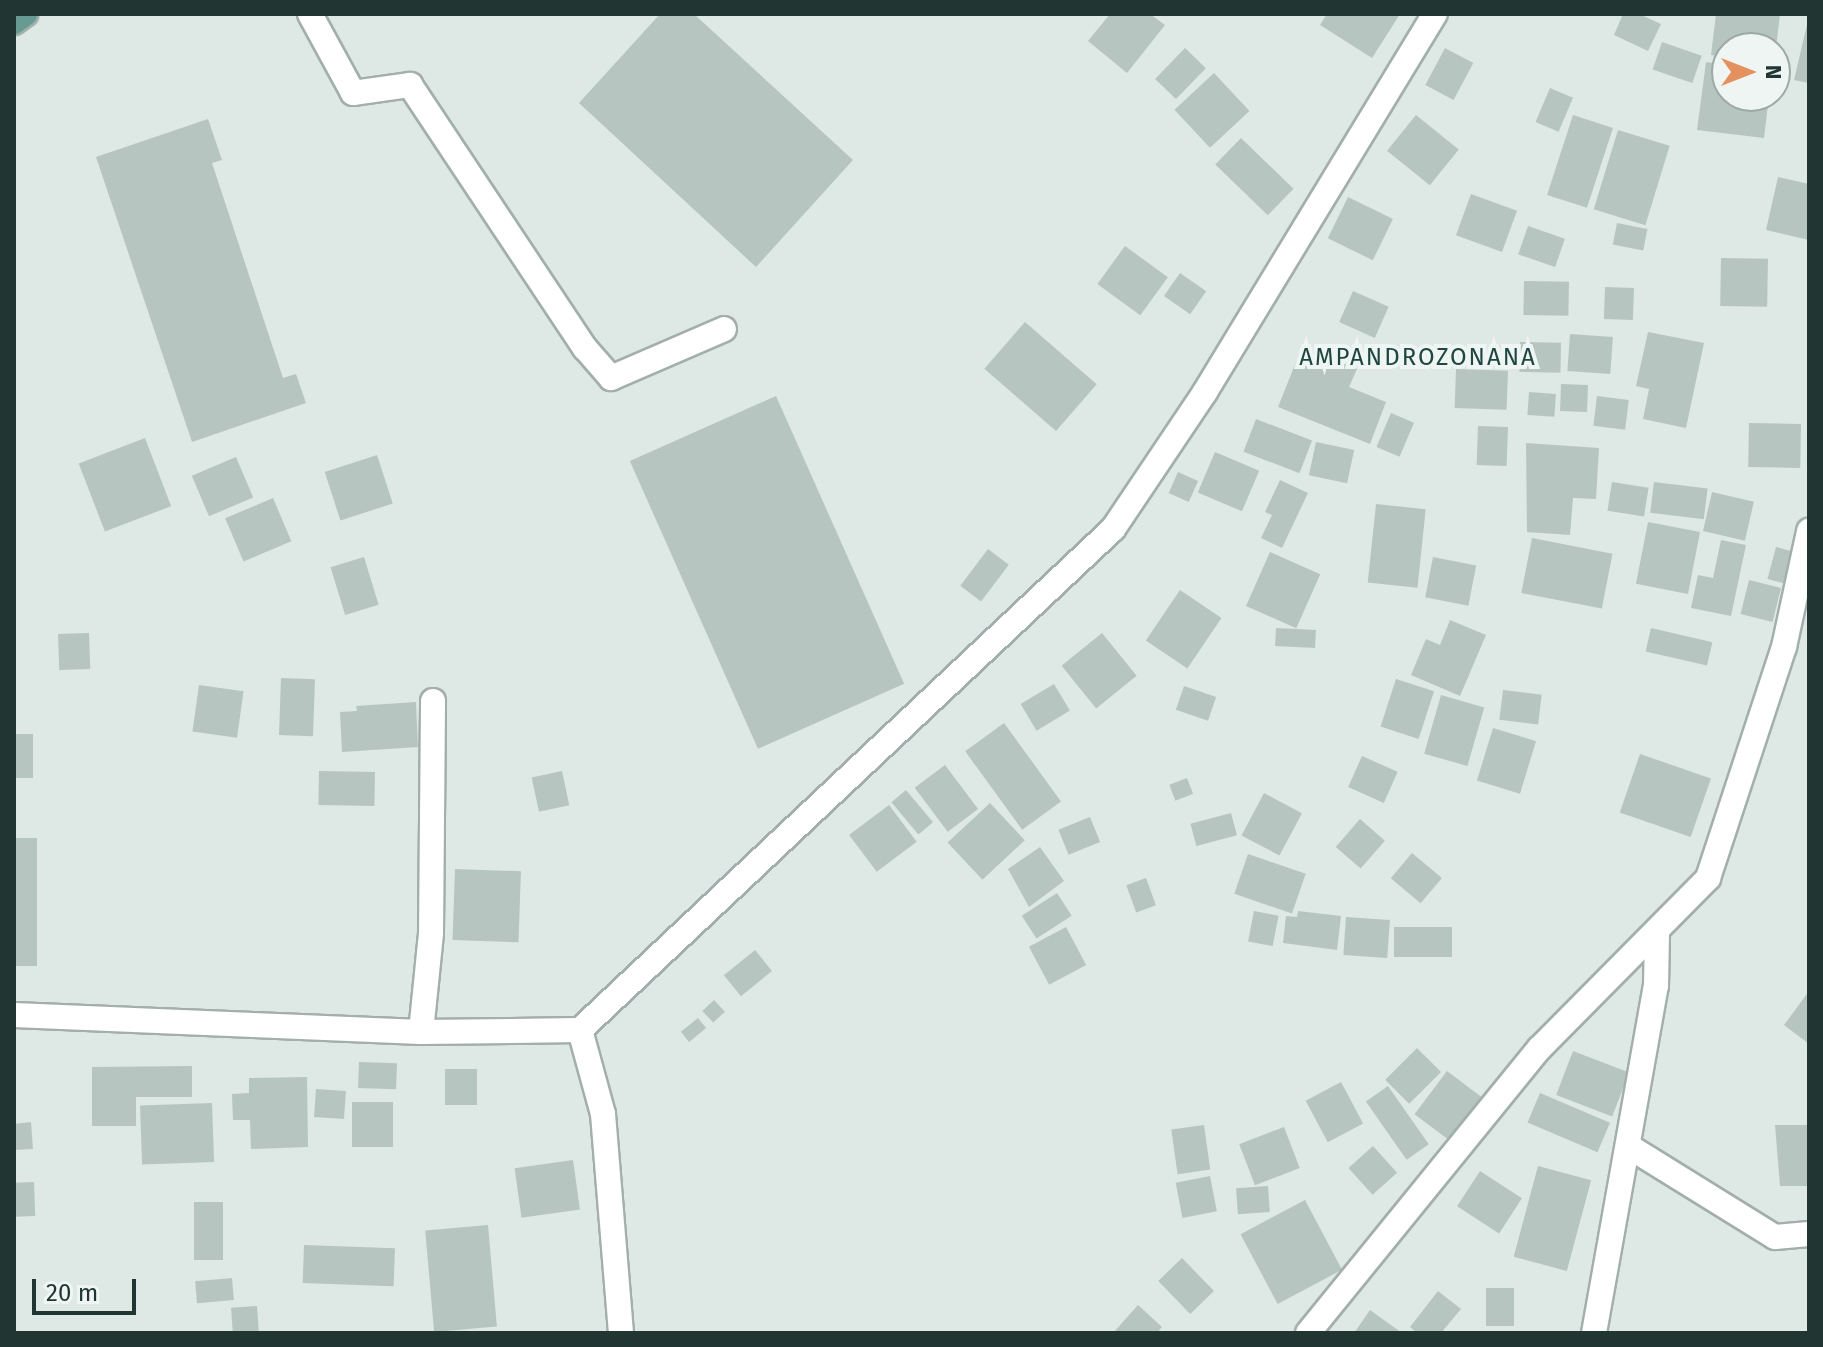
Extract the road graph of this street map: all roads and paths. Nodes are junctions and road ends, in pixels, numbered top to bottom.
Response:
1 (25, 14) edge
2 (310, 14) edge
3 (1435, 14) edge
4 (14, 22) edge
5 (724, 329) dead end
6 (1809, 531) edge
7 (433, 701) dead end
8 (1657, 935) junction
9 (14, 1015) edge
10 (580, 1030) junction
11 (421, 1032) junction
12 (1628, 1146) junction
13 (1809, 1234) edge
14 (621, 1333) edge
15 (1308, 1333) edge
16 (1594, 1333) edge

1 - 4 main road
2 - 5 street
3 - 10 street
6 - 8 street
7 - 11 street
8 - 12 street
8 - 15 street
9 - 11 street
10 - 11 street
10 - 14 street
12 - 13 street
12 - 16 street

